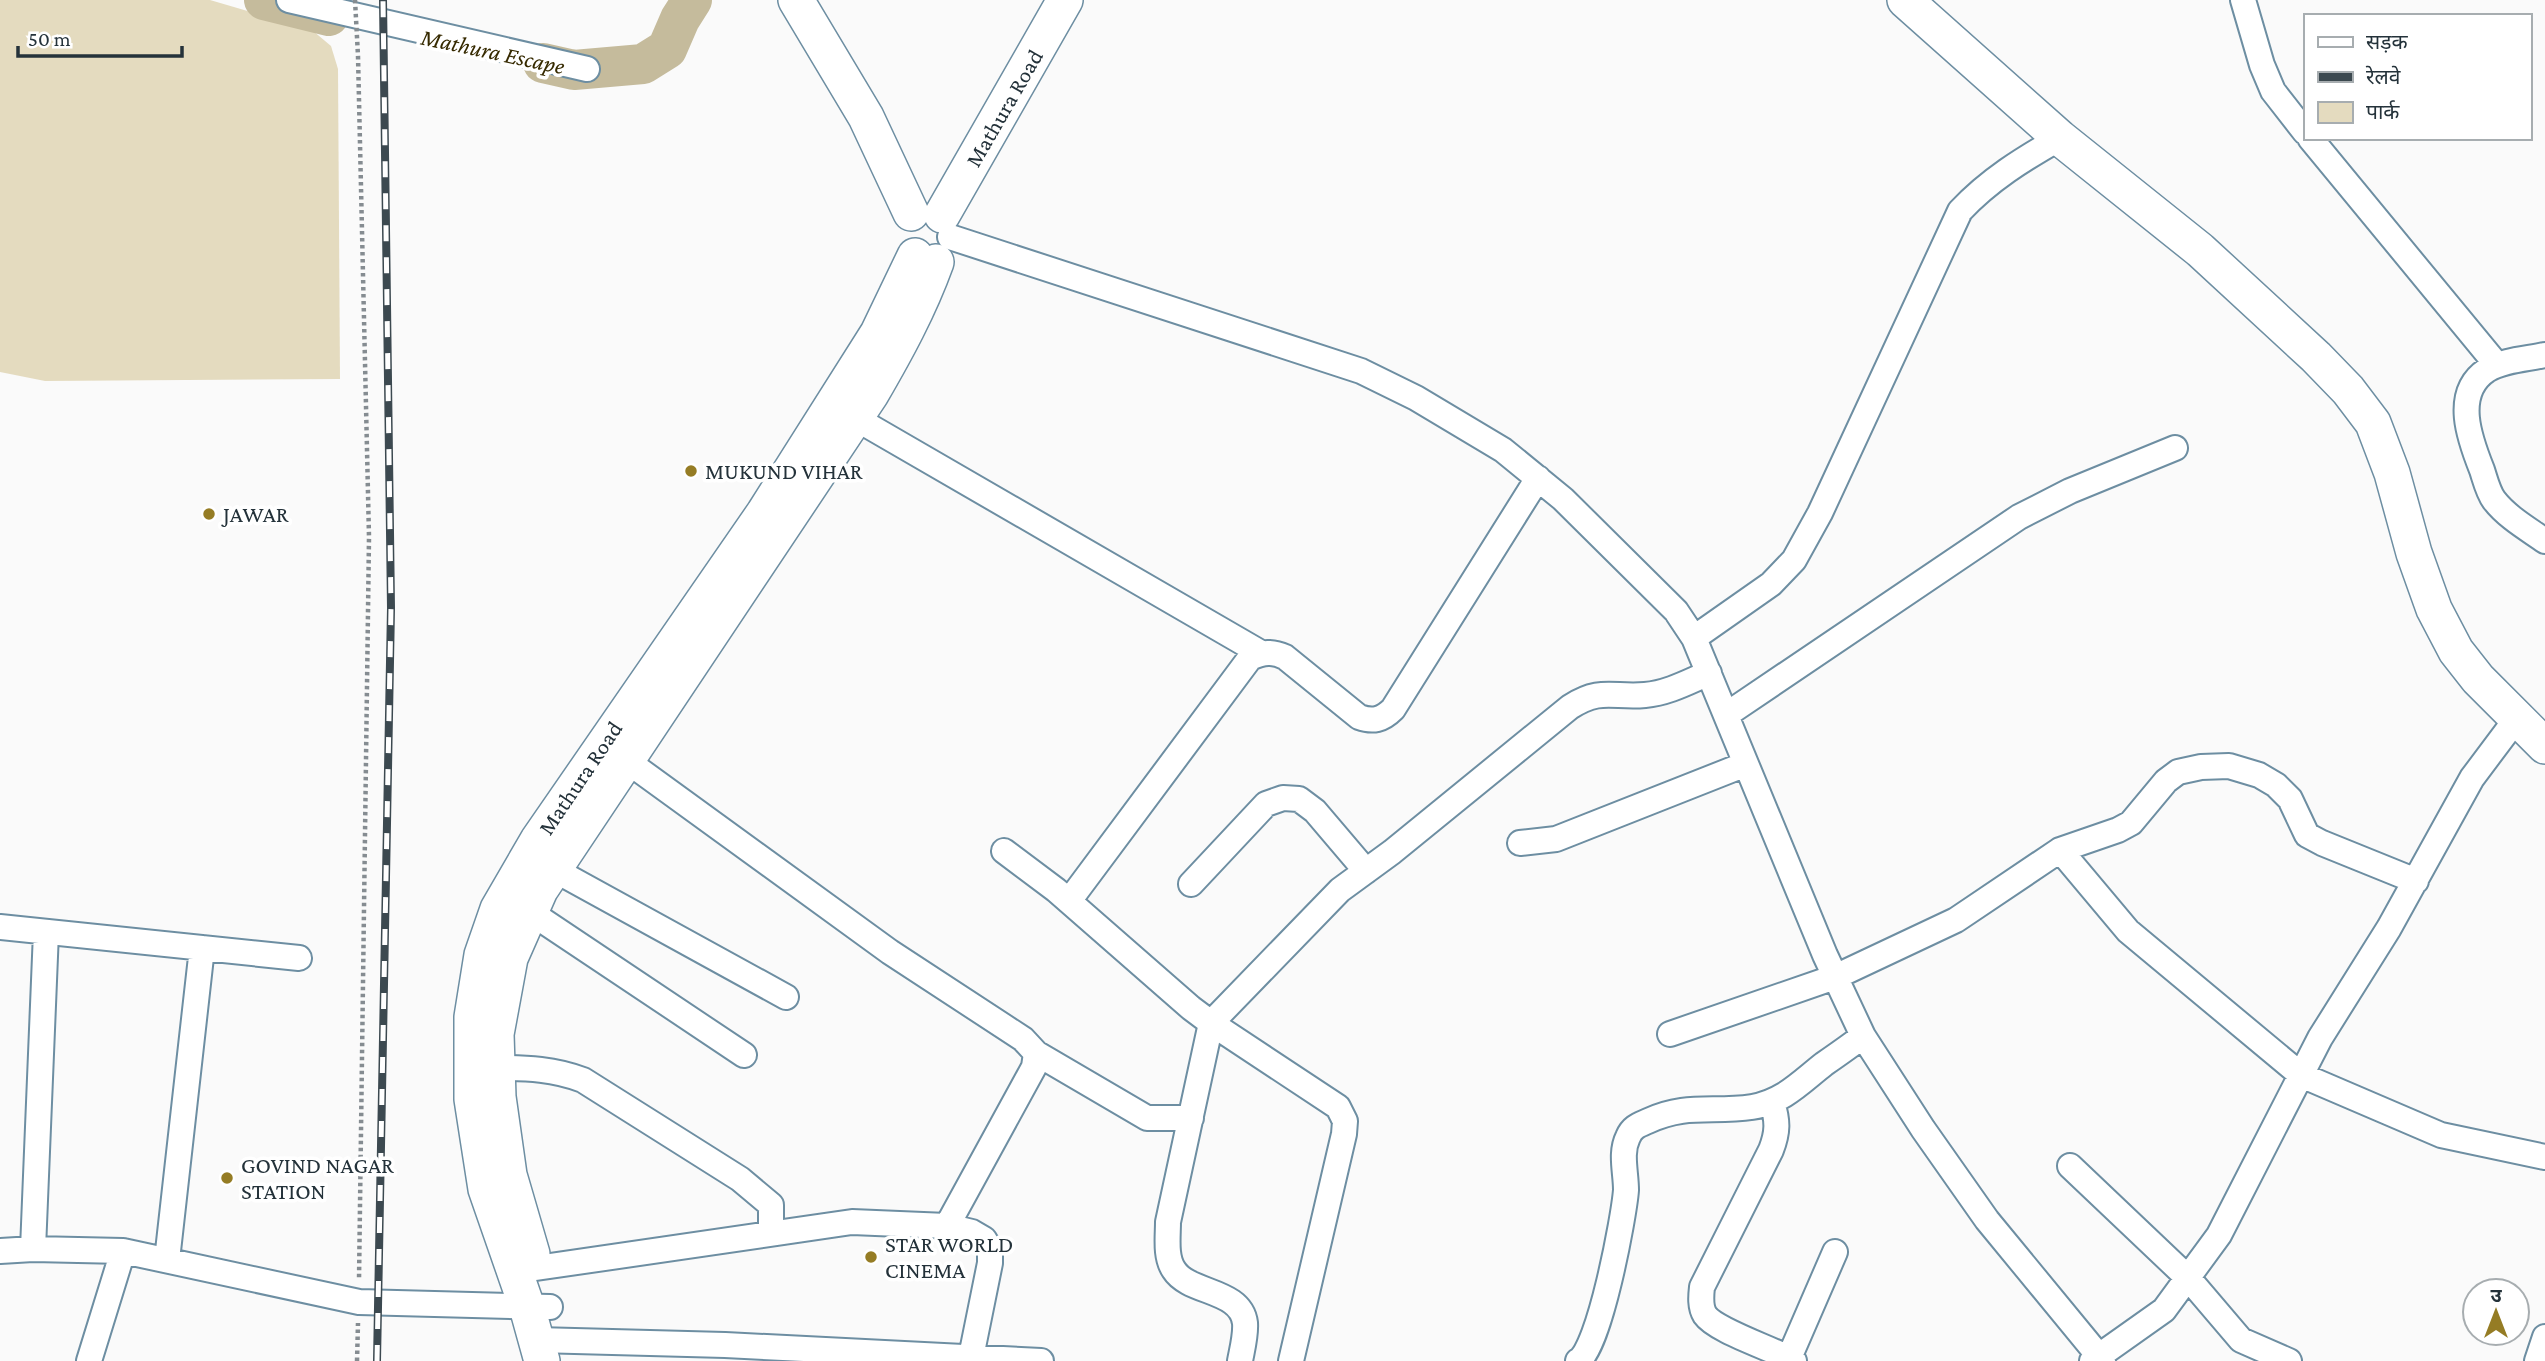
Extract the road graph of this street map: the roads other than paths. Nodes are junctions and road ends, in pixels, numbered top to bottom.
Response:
1 (289, 0) edge
2 (796, 0) edge
3 (818, 0) edge
4 (1065, 0) edge
5 (1905, 0) edge
6 (2243, 0) edge
7 (587, 69) dead end
8 (2304, 131) edge
9 (2060, 138) junction
10 (2313, 140) edge
11 (931, 231) junction
12 (2545, 355) edge
13 (2497, 365) junction
14 (855, 418) junction
15 (2175, 448) dead end
16 (1538, 478) junction
17 (2545, 541) edge
18 (757, 545) junction
19 (1694, 638) junction
20 (1261, 653) junction
21 (1709, 673) junction
22 (1726, 715) junction
23 (2517, 718) junction
24 (2545, 746) edge
25 (627, 761) junction
26 (1746, 764) junction
27 (1520, 843) dead end
28 (2060, 850) junction
29 (1004, 851) dead end
30 (553, 869) junction
31 (1366, 871) junction
32 (2416, 881) junction
33 (1191, 884) dead end
34 (1069, 901) junction
35 (530, 912) junction
36 (0, 927) edge
37 (46, 932) junction
38 (202, 948) junction
39 (299, 958) dead end
40 (1835, 977) junction
41 (786, 998) dead end
42 (1211, 1023) junction
43 (1670, 1034) dead end
44 (1863, 1036) junction
45 (1036, 1053) junction
46 (744, 1055) dead end
47 (497, 1069) junction
48 (2301, 1075) junction
49 (1772, 1102) junction
50 (1191, 1118) junction
51 (2545, 1157) edge
52 (2070, 1166) dead end
53 (947, 1226) junction
54 (771, 1233) junction
55 (33, 1249) junction
56 (123, 1251) junction
57 (0, 1252) edge
58 (1835, 1252) dead end
59 (167, 1260) junction
60 (536, 1268) junction
61 (2189, 1279) junction
62 (539, 1307) junction
63 (2545, 1337) edge
64 (551, 1351) edge
65 (971, 1357) junction
66 (1581, 1360) edge
67 (1791, 1360) edge
68 (2098, 1360) edge
69 (89, 1361) edge
70 (1041, 1361) edge
71 (1240, 1361) edge
72 (1291, 1361) edge
73 (2289, 1361) edge
74 (2537, 1361) edge

1 - 7 street
2 - 11 main road
3 - 11 main road
4 - 11 main road, Mathura Road
5 - 9 main road
6 - 8 street
9 - 19 street
9 - 23 main road
10 - 13 street
11 - 14 main road, Mathura Road
11 - 16 street
11 - 18 main road, Mathura Road
12 - 13 street
13 - 17 street
14 - 18 main road, Mathura Road
14 - 20 street
15 - 22 street
16 - 19 street
16 - 20 street
18 - 25 main road, Mathura Road
18 - 62 main road, Mathura Road
19 - 21 street
20 - 34 street
21 - 22 street
21 - 31 street
22 - 26 street
23 - 24 main road
23 - 32 street
25 - 30 main road, Mathura Road
25 - 45 street
26 - 27 street
26 - 40 street
28 - 32 street
28 - 40 street
28 - 48 street
29 - 34 street
30 - 35 main road, Mathura Road
30 - 41 street
31 - 33 street
31 - 42 street
32 - 48 street
34 - 42 street
35 - 46 street
35 - 47 main road, Mathura Road
36 - 37 street
37 - 38 street
37 - 55 street
38 - 39 street
38 - 59 street
40 - 43 street
40 - 44 street
42 - 50 street
42 - 72 street
44 - 49 street
44 - 68 street
45 - 50 street
45 - 53 street
47 - 54 street
47 - 60 main road, Mathura Road
48 - 51 street
48 - 61 street
49 - 66 street
49 - 67 street
50 - 71 street
52 - 61 street
53 - 54 street
53 - 65 street
54 - 60 street
55 - 56 street
55 - 57 street
56 - 59 street
56 - 69 street
58 - 67 street
59 - 62 street
60 - 62 main road, Mathura Road
61 - 68 street
61 - 73 street
62 - 64 main road
63 - 74 street
64 - 65 street
65 - 70 street

